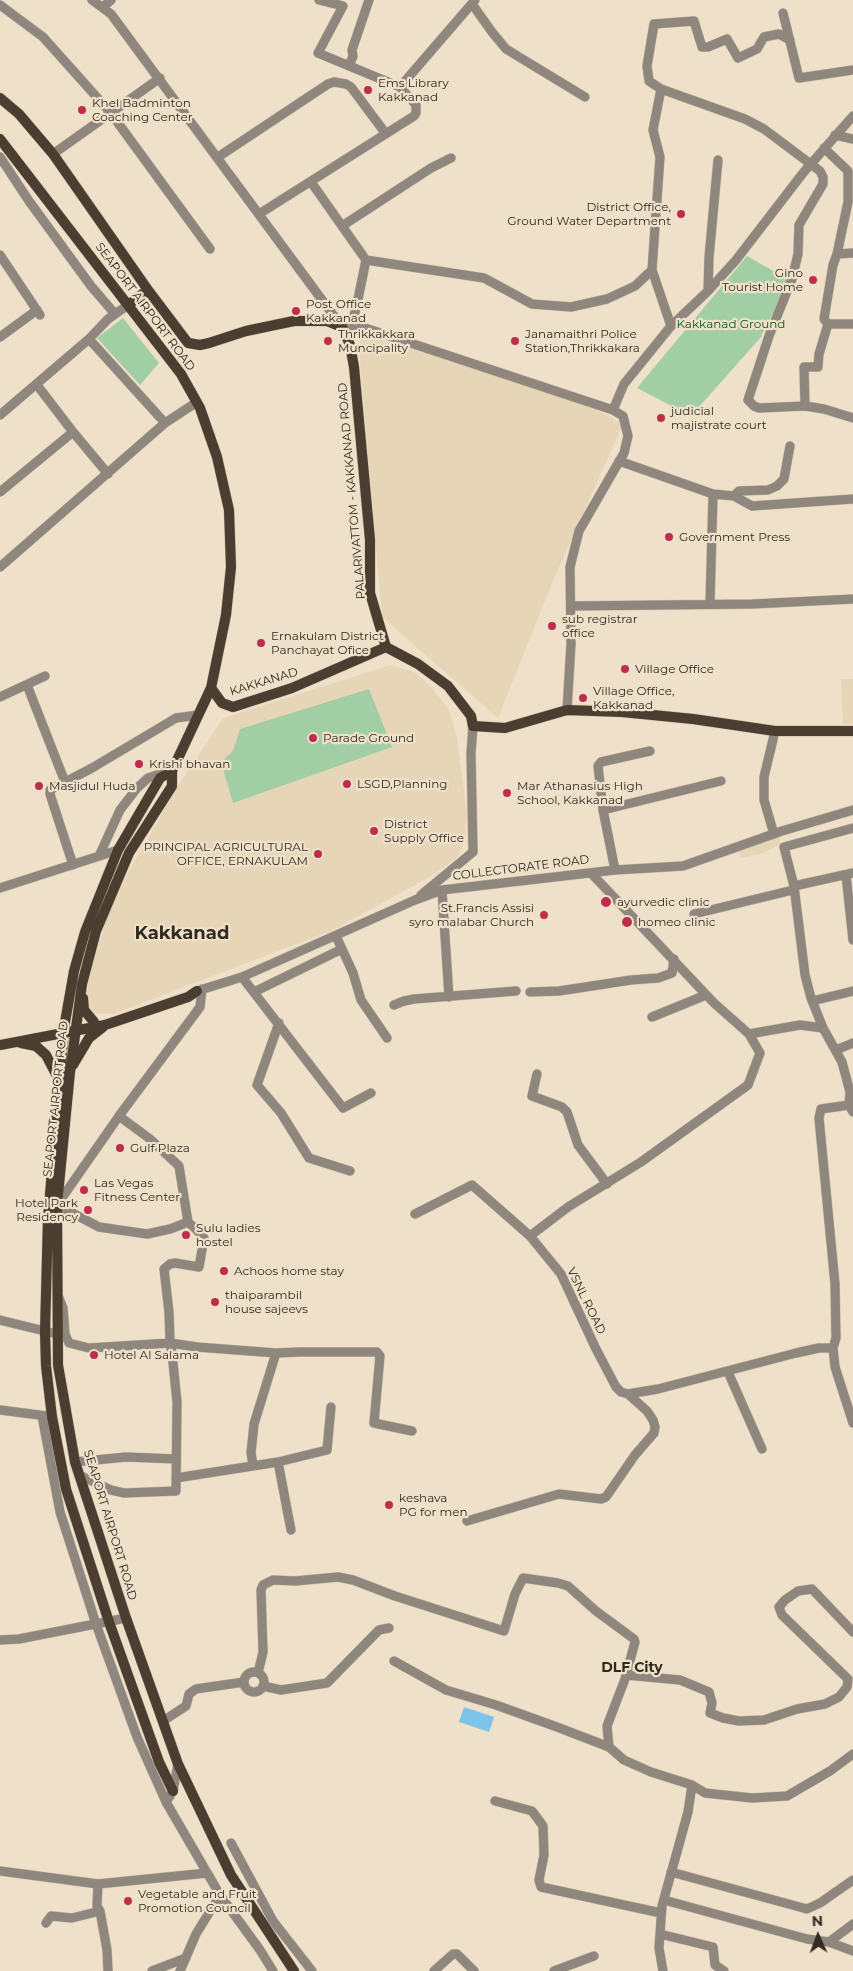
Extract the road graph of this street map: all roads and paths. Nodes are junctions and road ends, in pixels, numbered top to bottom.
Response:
1 (92, 0) edge
2 (111, 0) edge
3 (319, 0) edge
4 (369, 0) edge
5 (474, 2) edge
6 (0, 5) edge
7 (102, 8) junction
8 (783, 12) dead end
9 (790, 40) junction
10 (349, 66) junction
11 (853, 70) edge
12 (160, 78) junction
13 (400, 87) junction
14 (661, 89) junction
15 (585, 97) dead end
16 (0, 98) edge
17 (110, 112) junction
18 (852, 119) edge
19 (386, 134) junction
20 (834, 135) junction
21 (851, 138) edge
22 (0, 139) edge
23 (824, 148) junction
24 (53, 154) junction
25 (0, 157) edge
26 (218, 157) junction
27 (451, 158) dead end
28 (718, 160) dead end
29 (810, 164) junction
30 (312, 182) junction
31 (259, 214) junction
32 (342, 226) junction
33 (210, 249) dead end
34 (853, 253) edge
35 (837, 254) junction
36 (0, 255) edge
37 (366, 260) junction
38 (652, 270) junction
39 (148, 290) junction
40 (708, 291) junction
41 (128, 305) junction
42 (115, 314) junction
43 (828, 324) junction
44 (853, 324) edge
45 (671, 326) junction
46 (346, 327) junction
47 (0, 337) edge
48 (89, 339) junction
49 (37, 385) junction
50 (196, 402) junction
51 (805, 406) junction
52 (613, 410) junction
53 (0, 414) edge
54 (853, 418) edge
55 (165, 423) junction
56 (73, 432) junction
57 (790, 446) dead end
58 (619, 461) junction
59 (108, 474) junction
60 (0, 492) edge
61 (713, 494) junction
62 (734, 496) junction
63 (853, 499) edge
64 (0, 567) edge
65 (853, 598) edge
66 (710, 604) junction
67 (570, 606) junction
68 (386, 647) junction
69 (45, 676) dead end
70 (27, 685) junction
71 (211, 688) junction
72 (0, 697) edge
73 (567, 710) junction
74 (198, 715) junction
75 (473, 726) junction
76 (775, 731) junction
77 (853, 731) edge
78 (650, 751) dead end
79 (172, 771) junction
80 (721, 781) dead end
81 (65, 782) junction
82 (604, 810) junction
83 (853, 810) edge
84 (853, 828) edge
85 (774, 834) junction
86 (118, 850) junction
87 (99, 856) junction
88 (73, 865) junction
89 (615, 870) junction
90 (591, 873) junction
91 (849, 874) edge
92 (0, 888) edge
93 (794, 888) junction
94 (442, 890) junction
95 (415, 900) junction
96 (694, 914) dead end
97 (336, 936) junction
98 (853, 940) edge
99 (342, 949) junction
100 (674, 959) junction
101 (242, 977) junction
102 (82, 984) junction
103 (200, 991) junction
104 (516, 991) dead end
105 (254, 992) junction
106 (530, 992) dead end
107 (853, 992) edge
108 (706, 994) junction
109 (449, 997) junction
110 (812, 1001) junction
111 (394, 1005) dead end
112 (652, 1017) dead end
113 (94, 1022) junction
114 (279, 1023) junction
115 (106, 1025) junction
116 (76, 1028) junction
117 (823, 1028) junction
118 (64, 1029) junction
119 (749, 1034) junction
120 (387, 1038) dead end
121 (12, 1042) junction
122 (853, 1044) edge
123 (0, 1045) edge
124 (836, 1050) junction
125 (70, 1072) junction
126 (537, 1074) dead end
127 (59, 1080) junction
128 (371, 1093) dead end
129 (851, 1108) edge
130 (118, 1116) junction
131 (350, 1171) dead end
132 (607, 1184) junction
133 (57, 1205) junction
134 (415, 1214) dead end
135 (188, 1222) junction
136 (530, 1236) junction
137 (58, 1295) junction
138 (0, 1320) edge
139 (46, 1332) junction
140 (57, 1334) junction
141 (170, 1343) junction
142 (833, 1348) junction
143 (276, 1353) junction
144 (728, 1372) junction
145 (628, 1394) junction
146 (331, 1407) dead end
147 (0, 1410) edge
148 (47, 1416) junction
149 (853, 1423) edge
150 (412, 1431) dead end
151 (762, 1449) dead end
152 (176, 1459) junction
153 (75, 1462) junction
154 (278, 1462) junction
155 (253, 1465) junction
156 (79, 1475) junction
157 (176, 1478) junction
158 (467, 1521) dead end
159 (291, 1530) dead end
160 (126, 1618) junction
161 (109, 1622) junction
162 (96, 1624) junction
163 (389, 1628) dead end
164 (853, 1632) edge
165 (0, 1640) edge
166 (394, 1660) dead end
167 (258, 1673) junction
168 (626, 1675) junction
169 (244, 1682) junction
170 (263, 1686) junction
171 (163, 1721) junction
172 (609, 1747) junction
173 (853, 1754) edge
174 (178, 1764) junction
175 (692, 1785) junction
176 (172, 1791) junction
177 (495, 1801) dead end
178 (166, 1802) junction
179 (231, 1843) dead end
180 (0, 1871) edge
181 (671, 1872) junction
182 (207, 1873) junction
183 (853, 1880) edge
184 (98, 1884) junction
185 (220, 1895) junction
186 (664, 1900) junction
187 (100, 1911) junction
188 (661, 1913) junction
189 (46, 1923) dead end
190 (853, 1924) edge
191 (660, 1934) junction
192 (829, 1942) junction
193 (853, 1951) edge
194 (594, 1956) dead end
195 (186, 1958) junction
196 (108, 1971) edge
197 (152, 1971) edge
198 (180, 1971) edge
199 (273, 1971) edge
200 (294, 1971) edge
201 (312, 1971) edge
202 (434, 1971) edge
203 (474, 1971) edge
204 (554, 1971) edge
205 (662, 1971) edge
206 (724, 1971) edge

1 - 7 street
2 - 7 street
3 - 10 street
4 - 10 street
5 - 13 street
5 - 15 street
6 - 17 street
7 - 12 street
8 - 9 street
9 - 11 street
9 - 14 street
10 - 13 street
12 - 17 street
12 - 26 street
13 - 19 street
14 - 29 street
14 - 38 street
16 - 24 main road
17 - 24 street
17 - 33 street
18 - 20 street
19 - 26 street
19 - 30 street
20 - 21 street
20 - 23 street
22 - 41 main road, SEAPORT AIRPORT ROAD
23 - 29 street
23 - 35 street
24 - 39 main road
25 - 42 street
26 - 31 street
27 - 32 street
28 - 40 street
29 - 40 street
29 - 51 street
30 - 31 street
30 - 32 street
31 - 46 street
32 - 37 street
34 - 35 street
35 - 43 street
36 - 47 street
37 - 38 street
37 - 46 street
38 - 45 street
39 - 41 main road
39 - 46 main road
40 - 45 street
41 - 42 street
41 - 50 main road, SEAPORT AIRPORT ROAD
42 - 48 street
43 - 44 street
43 - 51 street
45 - 52 street
46 - 52 street
46 - 68 main road, PALARIVATTOM - KAKKANAD ROAD
48 - 49 street
48 - 55 street
49 - 53 street
49 - 56 street
50 - 55 street
50 - 71 main road, SEAPORT AIRPORT ROAD
51 - 54 street
52 - 58 street
55 - 59 street
56 - 59 street
56 - 60 street
57 - 62 street
58 - 61 street
58 - 67 street
59 - 64 street
61 - 62 street
61 - 66 street
62 - 63 street
65 - 66 street
66 - 67 street
67 - 73 street
68 - 71 main road, KAKKANAD
68 - 75 main road
69 - 70 street
70 - 72 street
70 - 81 street
71 - 74 main road, SEAPORT AIRPORT ROAD
73 - 75 main road
73 - 76 main road
74 - 79 main road, SEAPORT AIRPORT ROAD
74 - 81 street
75 - 95 street
76 - 77 main road
76 - 85 street
78 - 82 street
79 - 86 main road, SEAPORT AIRPORT ROAD
79 - 87 street
79 - 102 main road, SEAPORT AIRPORT ROAD
80 - 82 street
81 - 88 street
82 - 89 street
83 - 85 street, COLLECTORATE ROAD
84 - 93 street
85 - 89 street, COLLECTORATE ROAD
86 - 87 street
86 - 118 main road, SEAPORT AIRPORT ROAD
87 - 88 street
88 - 92 street
89 - 90 street, COLLECTORATE ROAD
90 - 94 street, COLLECTORATE ROAD
90 - 100 street
91 - 93 street
91 - 98 street
93 - 96 street
93 - 110 street
94 - 95 street, COLLECTORATE ROAD
94 - 109 street
95 - 97 street, COLLECTORATE ROAD
97 - 99 street
97 - 101 street, COLLECTORATE ROAD
99 - 105 street
99 - 120 street
100 - 106 street
100 - 108 street
101 - 103 street, COLLECTORATE ROAD
101 - 105 street
102 - 113 main road
102 - 116 main road, SEAPORT AIRPORT ROAD
103 - 113 main road
103 - 115 main road, COLLECTORATE ROAD
103 - 130 street
104 - 109 street
105 - 114 street
107 - 110 street
108 - 112 street
108 - 119 street
109 - 111 street
110 - 117 street
113 - 116 main road
114 - 128 street
114 - 131 street
115 - 116 main road, COLLECTORATE ROAD
115 - 125 main road
116 - 118 main road, COLLECTORATE ROAD
116 - 125 main road, SEAPORT AIRPORT ROAD
117 - 119 street
117 - 124 street
118 - 121 main road, COLLECTORATE ROAD
118 - 127 main road, SEAPORT AIRPORT ROAD
119 - 132 street
121 - 123 main road, COLLECTORATE ROAD
121 - 127 main road
122 - 124 street
124 - 129 street
125 - 133 main road, SEAPORT AIRPORT ROAD
126 - 132 street
127 - 139 main road, SEAPORT AIRPORT ROAD
129 - 142 street
130 - 133 street
130 - 135 street
132 - 136 street
133 - 135 street
133 - 137 main road, SEAPORT AIRPORT ROAD
134 - 136 street, VSNL ROAD
135 - 141 street
136 - 145 street, VSNL ROAD
137 - 140 main road, SEAPORT AIRPORT ROAD
137 - 141 street
138 - 139 street
139 - 140 street
139 - 148 main road, SEAPORT AIRPORT ROAD
140 - 153 main road, SEAPORT AIRPORT ROAD
141 - 143 street
141 - 152 street
142 - 144 street
142 - 149 street
143 - 150 street
143 - 155 street
144 - 145 street
144 - 151 street
145 - 158 street, VSNL ROAD
146 - 154 street
147 - 148 street
148 - 161 main road, SEAPORT AIRPORT ROAD
148 - 162 street
152 - 153 street
152 - 157 street
153 - 156 main road, SEAPORT AIRPORT ROAD
154 - 155 street
154 - 159 street
155 - 157 street
156 - 157 street
156 - 160 main road, SEAPORT AIRPORT ROAD
160 - 161 street
160 - 171 main road, SEAPORT AIRPORT ROAD
161 - 162 street
161 - 176 main road, SEAPORT AIRPORT ROAD
162 - 165 street
162 - 178 street
163 - 170 street
164 - 168 street
166 - 172 street
167 - 168 street
167 - 169 street
167 - 170 street
168 - 172 street
169 - 170 street
169 - 171 street
171 - 174 main road, SEAPORT AIRPORT ROAD
172 - 175 street
173 - 175 street
174 - 176 street
174 - 200 main road, SEAPORT AIRPORT ROAD
175 - 181 street
176 - 178 street
177 - 188 street
178 - 182 street
179 - 201 street
180 - 184 street
181 - 183 street
181 - 186 street
182 - 184 street
182 - 185 street
184 - 187 street
185 - 195 street
185 - 199 street
186 - 188 street
186 - 192 street
187 - 189 street
187 - 196 street
188 - 191 street
190 - 192 street
191 - 205 street
191 - 206 street
192 - 193 street
194 - 204 street
195 - 197 street
195 - 198 street
202 - 203 street

